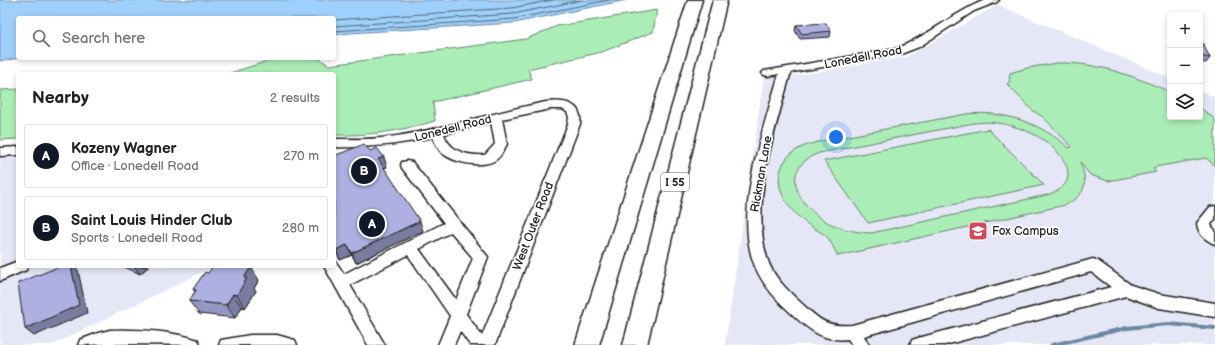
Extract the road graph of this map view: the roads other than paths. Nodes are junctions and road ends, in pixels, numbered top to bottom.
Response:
1 (695, 0) edge
2 (994, 0) edge
3 (718, 9) edge
4 (789, 70) junction
5 (768, 73) dead end
6 (570, 108) joint
7 (496, 117) junction
8 (437, 132) junction
9 (336, 143) edge
10 (16, 151) edge
11 (0, 152) edge
12 (407, 165) dead end
13 (1215, 211) edge
14 (453, 225) junction
15 (1215, 238) edge
16 (410, 247) junction
17 (16, 268) edge
18 (332, 268) edge
19 (0, 275) edge
20 (341, 283) junction
21 (1126, 290) junction
22 (1215, 310) edge
23 (458, 315) junction
24 (852, 332) junction
25 (86, 345) edge
26 (192, 345) edge
27 (227, 345) edge
28 (289, 345) edge
29 (377, 345) edge
30 (446, 345) edge
31 (479, 345) edge
32 (487, 345) edge
33 (587, 345) edge
34 (635, 345) edge
35 (861, 345) edge
36 (918, 345) edge

1 - 33 highway
2 - 4 street, Lonedell Road
3 - 34 highway, I 55
4 - 5 street, Lonedell Road
4 - 24 street, Rickman Lane
6 - 7 street, Lonedell Road
6 - 32 street, West Outer Road
7 - 8 street, Lonedell Road
7 - 8 street
8 - 9 street, Lonedell Road
10 - 11 street
12 - 14 street
13 - 15 street
14 - 16 street
14 - 23 street
16 - 20 street
16 - 23 street
17 - 19 street
18 - 20 street
20 - 29 street
21 - 22 street
21 - 24 street, Rickman Lane
21 - 36 street
23 - 30 street
23 - 31 street
24 - 35 street
25 - 26 street
27 - 28 street

